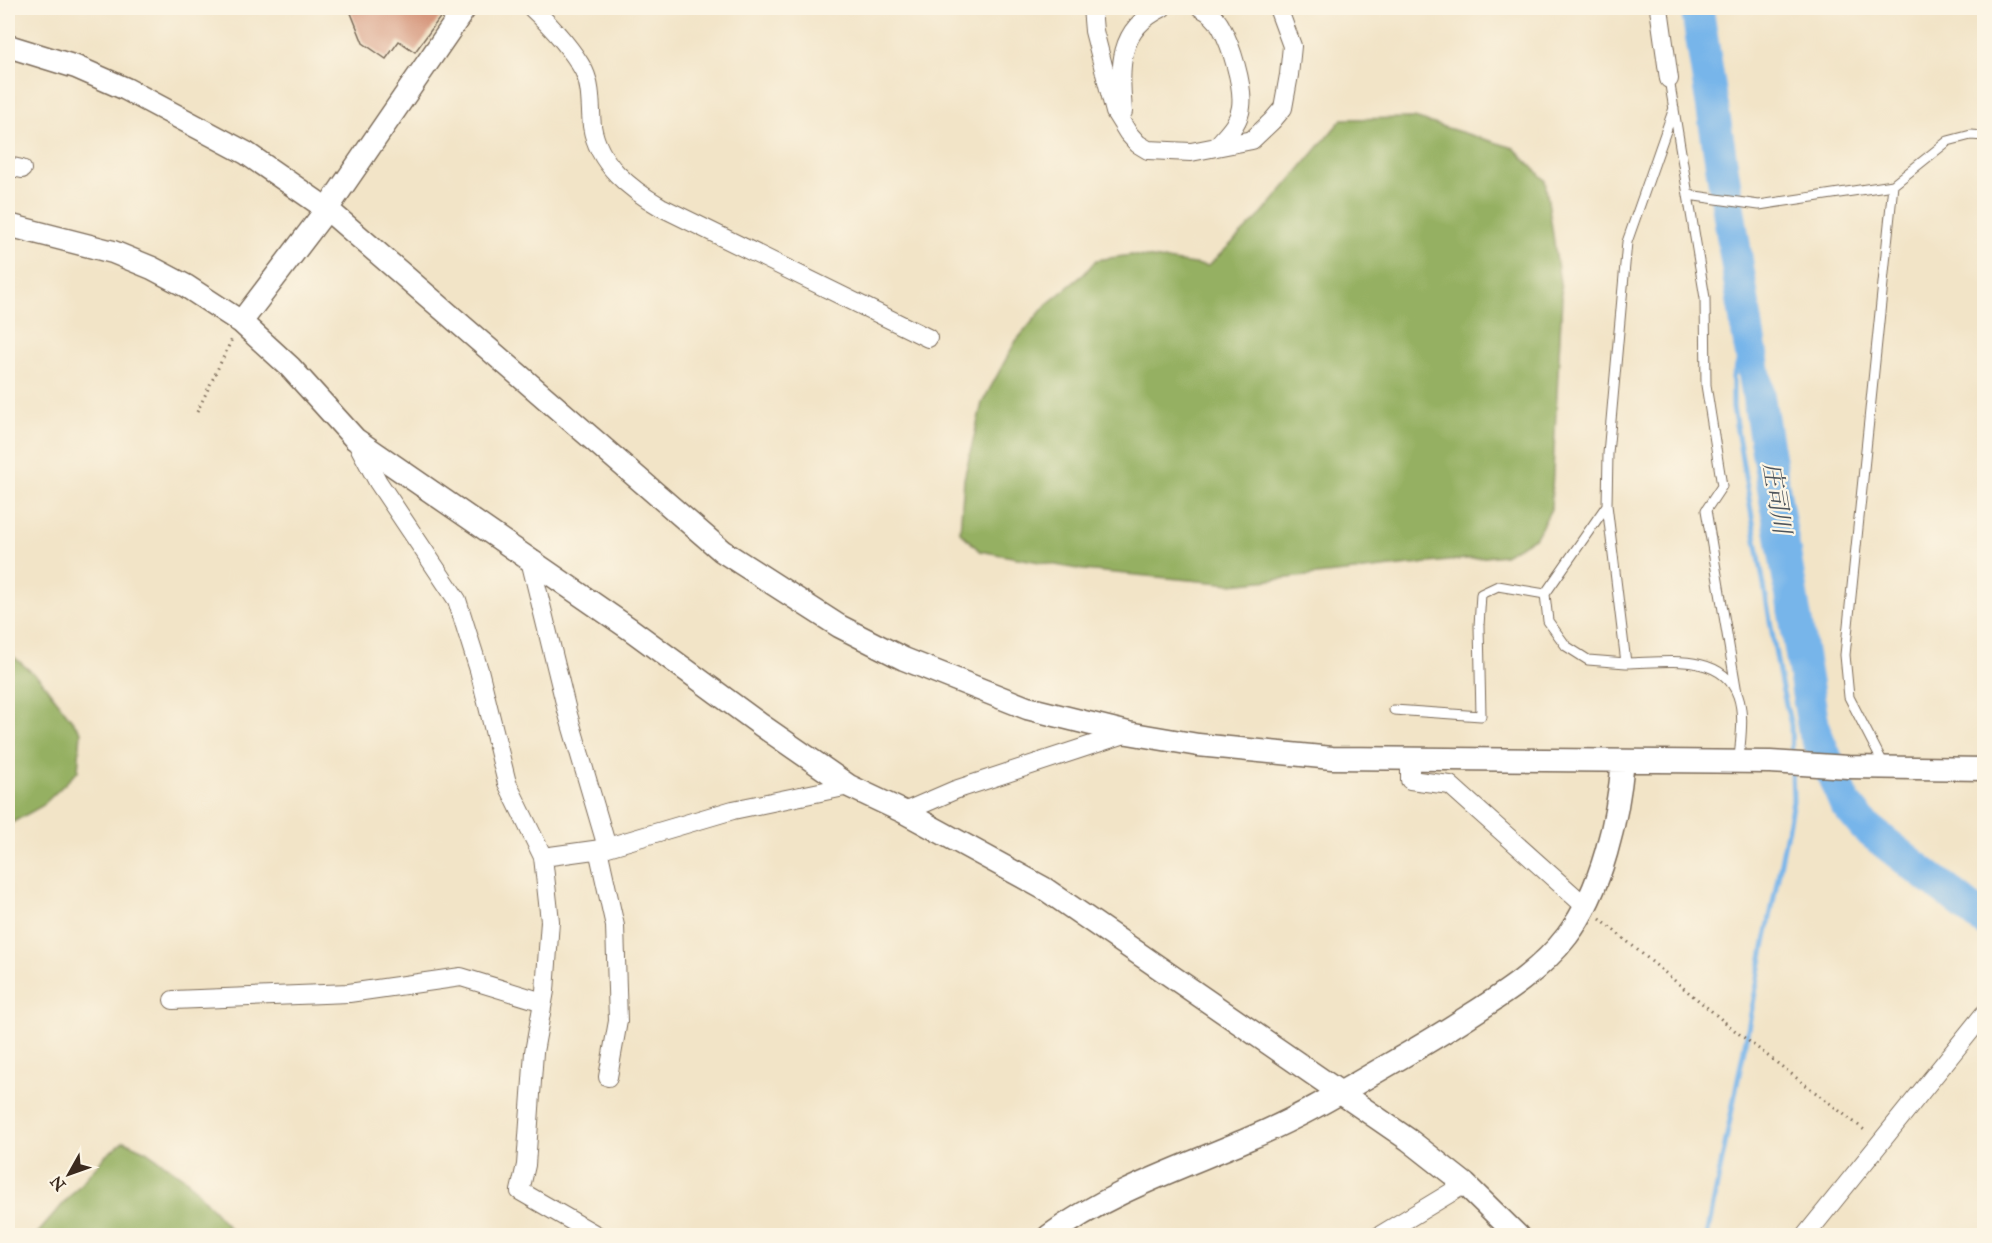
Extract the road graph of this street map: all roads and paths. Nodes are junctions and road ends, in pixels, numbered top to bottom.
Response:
1 (465, 8) edge
2 (532, 8) edge
3 (1092, 8) edge
4 (1162, 8) edge
5 (1201, 8) edge
6 (1278, 8) edge
7 (1659, 8) edge
8 (8, 46) edge
9 (1668, 79) joint
10 (1674, 108) junction
11 (1124, 126) junction
12 (1984, 136) edge
13 (1217, 146) junction
14 (1893, 184) junction
15 (1688, 195) junction
16 (327, 209) junction
17 (8, 225) edge
18 (241, 322) junction
19 (928, 338) dead end
20 (196, 412) dead end
21 (355, 439) junction
22 (1607, 505) junction
23 (530, 560) junction
24 (1545, 594) junction
25 (1626, 663) junction
26 (1738, 696) junction
27 (1394, 710) dead end
28 (1128, 733) junction
29 (1410, 759) junction
30 (1623, 761) junction
31 (1739, 762) junction
32 (1885, 767) junction
33 (1984, 769) edge
34 (849, 786) junction
35 (904, 813) junction
36 (602, 848) junction
37 (543, 857) junction
38 (1585, 906) junction
39 (173, 1000) dead end
40 (543, 1002) junction
41 (1984, 1014) edge
42 (608, 1077) dead end
43 (1340, 1093) junction
44 (1881, 1143) junction
45 (1466, 1184) junction
46 (598, 1236) edge
47 (1048, 1236) edge
48 (1379, 1236) edge
49 (1518, 1236) edge
50 (1805, 1236) edge

1 - 16 street
2 - 19 street
3 - 11 street
4 - 11 street
5 - 13 street
6 - 13 street
7 - 9 street
8 - 16 street
9 - 10 lane
10 - 15 lane
10 - 22 lane
11 - 13 street
12 - 14 lane
14 - 15 lane
14 - 32 lane
15 - 26 lane
16 - 18 street
16 - 28 street
17 - 18 street
18 - 20 path
18 - 21 street
21 - 23 street
21 - 37 street
22 - 24 lane
22 - 25 lane
23 - 34 street
23 - 36 street
24 - 25 lane
24 - 27 lane
25 - 26 lane
26 - 31 lane
28 - 29 street
28 - 35 street
29 - 30 street
29 - 38 street
30 - 31 street
30 - 38 street
31 - 32 street
32 - 33 street
34 - 35 street
34 - 36 street
35 - 43 street
36 - 37 street
36 - 42 street
37 - 40 street
38 - 43 street
38 - 44 path
39 - 40 street
40 - 46 street
41 - 44 street
43 - 45 street
43 - 47 street
44 - 50 street
45 - 48 street
45 - 49 street

